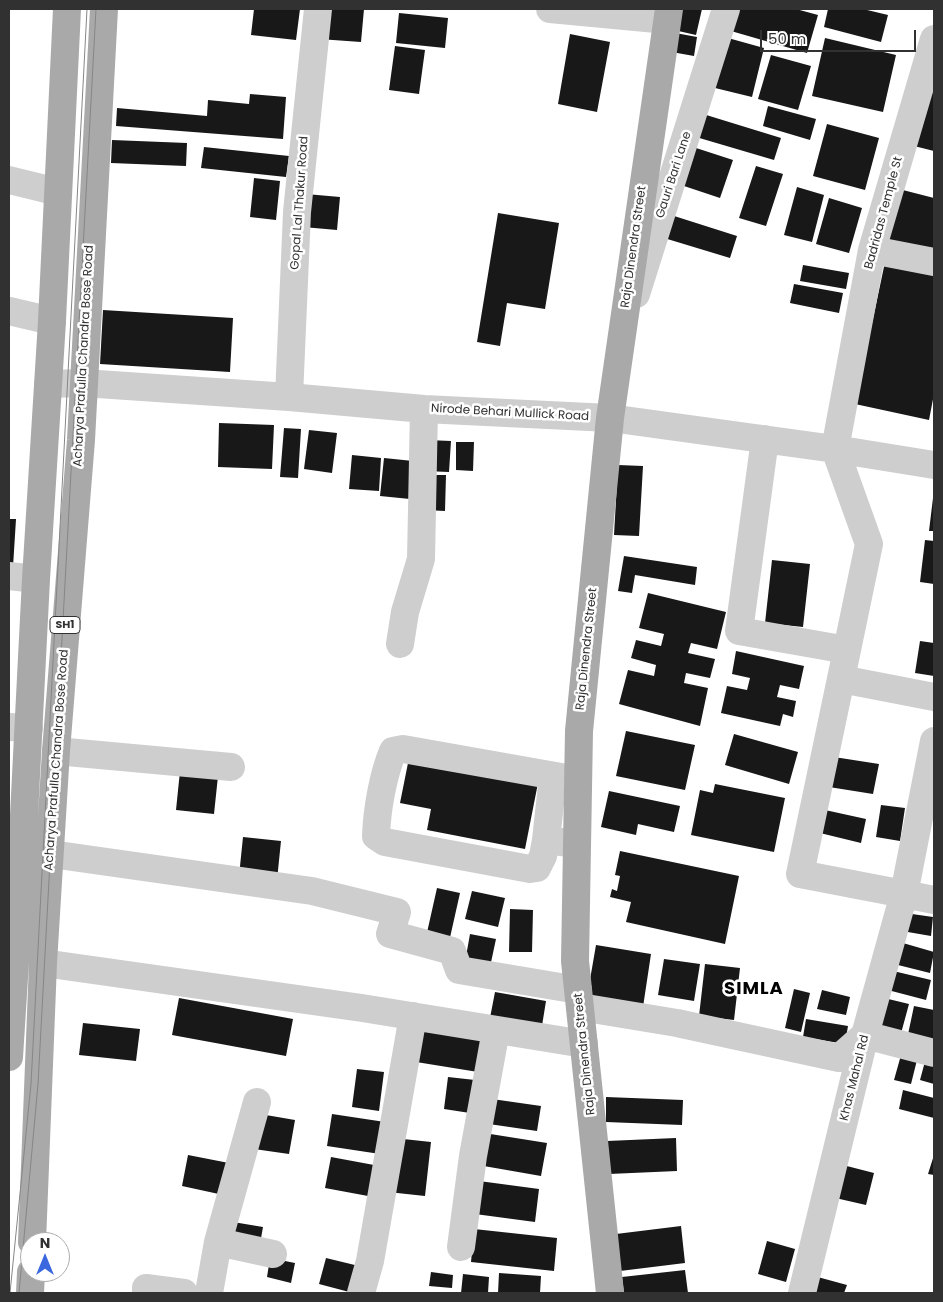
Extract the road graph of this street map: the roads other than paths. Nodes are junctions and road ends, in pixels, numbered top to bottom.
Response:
1 (67, 9) edge
2 (104, 9) edge
3 (318, 9) edge
4 (550, 9) edge
5 (726, 9) edge
6 (668, 14) edge
7 (934, 39) edge
8 (930, 68) edge
9 (9, 180) edge
10 (58, 192) junction
11 (872, 250) junction
12 (934, 262) edge
13 (9, 311) edge
14 (52, 321) junction
15 (621, 341) junction
16 (84, 383) junction
17 (48, 384) junction
18 (288, 397) junction
19 (424, 409) junction
20 (610, 418) junction
21 (765, 439) junction
22 (835, 449) junction
23 (934, 464) edge
24 (9, 576) edge
25 (36, 579) junction
26 (400, 644) dead end
27 (847, 650) junction
28 (841, 679) junction
29 (934, 697) edge
30 (19, 727) edge
31 (399, 739) dead end
32 (934, 740) edge
33 (56, 751) junction
34 (231, 767) dead end
35 (931, 773) edge
36 (570, 776) junction
37 (16, 834) edge
38 (546, 840) junction
39 (577, 844) junction
40 (50, 854) junction
41 (904, 894) junction
42 (934, 900) edge
43 (44, 963) junction
44 (12, 964) edge
45 (579, 999) junction
46 (413, 1016) junction
47 (496, 1030) junction
48 (865, 1035) junction
49 (584, 1044) junction
50 (934, 1053) edge
51 (9, 1057) edge
52 (257, 1102) dead end
53 (32, 1232) edge
54 (218, 1242) junction
55 (461, 1247) dead end
56 (273, 1254) dead end
57 (146, 1293) edge
58 (184, 1293) edge
59 (209, 1293) edge
60 (360, 1293) edge
61 (610, 1293) edge
62 (802, 1293) edge

1 - 10 main road, SH1
2 - 16 main road, Acharya Prafulla Chandra Bose Road / SH1
3 - 18 street, Gopal Lal Thakur Road
4 - 6 street
5 - 15 street, Gauri Bari Lane
6 - 15 main road, Raja Dinendra Street
7 - 8 street, Badridas Temple St
8 - 11 street, Badridas Temple St
9 - 10 street
10 - 14 main road, SH1
11 - 12 street
11 - 22 street, Badridas Temple St
13 - 14 street
14 - 17 main road, SH1
15 - 20 main road, Raja Dinendra Street
16 - 17 street, Nirode Behari Mullick Road
16 - 18 street, Nirode Behari Mullick Road
16 - 33 main road, Acharya Prafulla Chandra Bose Road / SH1
17 - 25 main road, SH1
18 - 19 street, Nirode Behari Mullick Road
19 - 20 street, Nirode Behari Mullick Road
19 - 26 street
20 - 21 street, Nirode Behari Mullick Road
20 - 36 main road, Raja Dinendra Street
21 - 22 street, Nirode Behari Mullick Road
21 - 27 street
22 - 23 street, Nirode Behari Mullick Road
22 - 27 street
24 - 25 street
25 - 30 main road, SH1
27 - 28 street
28 - 29 street
28 - 41 street
30 - 37 main road, SH1
31 - 36 street
32 - 35 street, Khas Mahal Rd
33 - 34 street
33 - 40 main road, Acharya Prafulla Chandra Bose Road / SH1
35 - 41 street, Khas Mahal Rd
36 - 38 street
36 - 38 street
36 - 39 main road, Raja Dinendra Street
37 - 44 main road, SH1
38 - 39 street
39 - 45 main road, Raja Dinendra Street
40 - 43 main road, Acharya Prafulla Chandra Bose Road / SH1
40 - 45 street
41 - 42 street
41 - 48 street, Khas Mahal Rd
43 - 46 street
43 - 53 main road, Acharya Prafulla Chandra Bose Road / SH1
44 - 51 main road, SH1
45 - 48 street
45 - 49 main road, Raja Dinendra Street
46 - 47 street
46 - 60 street
47 - 49 street
47 - 55 street
48 - 50 street
48 - 62 street, Khas Mahal Rd
49 - 61 main road, Raja Dinendra Street
52 - 54 street
54 - 56 street
54 - 59 street
57 - 58 street

